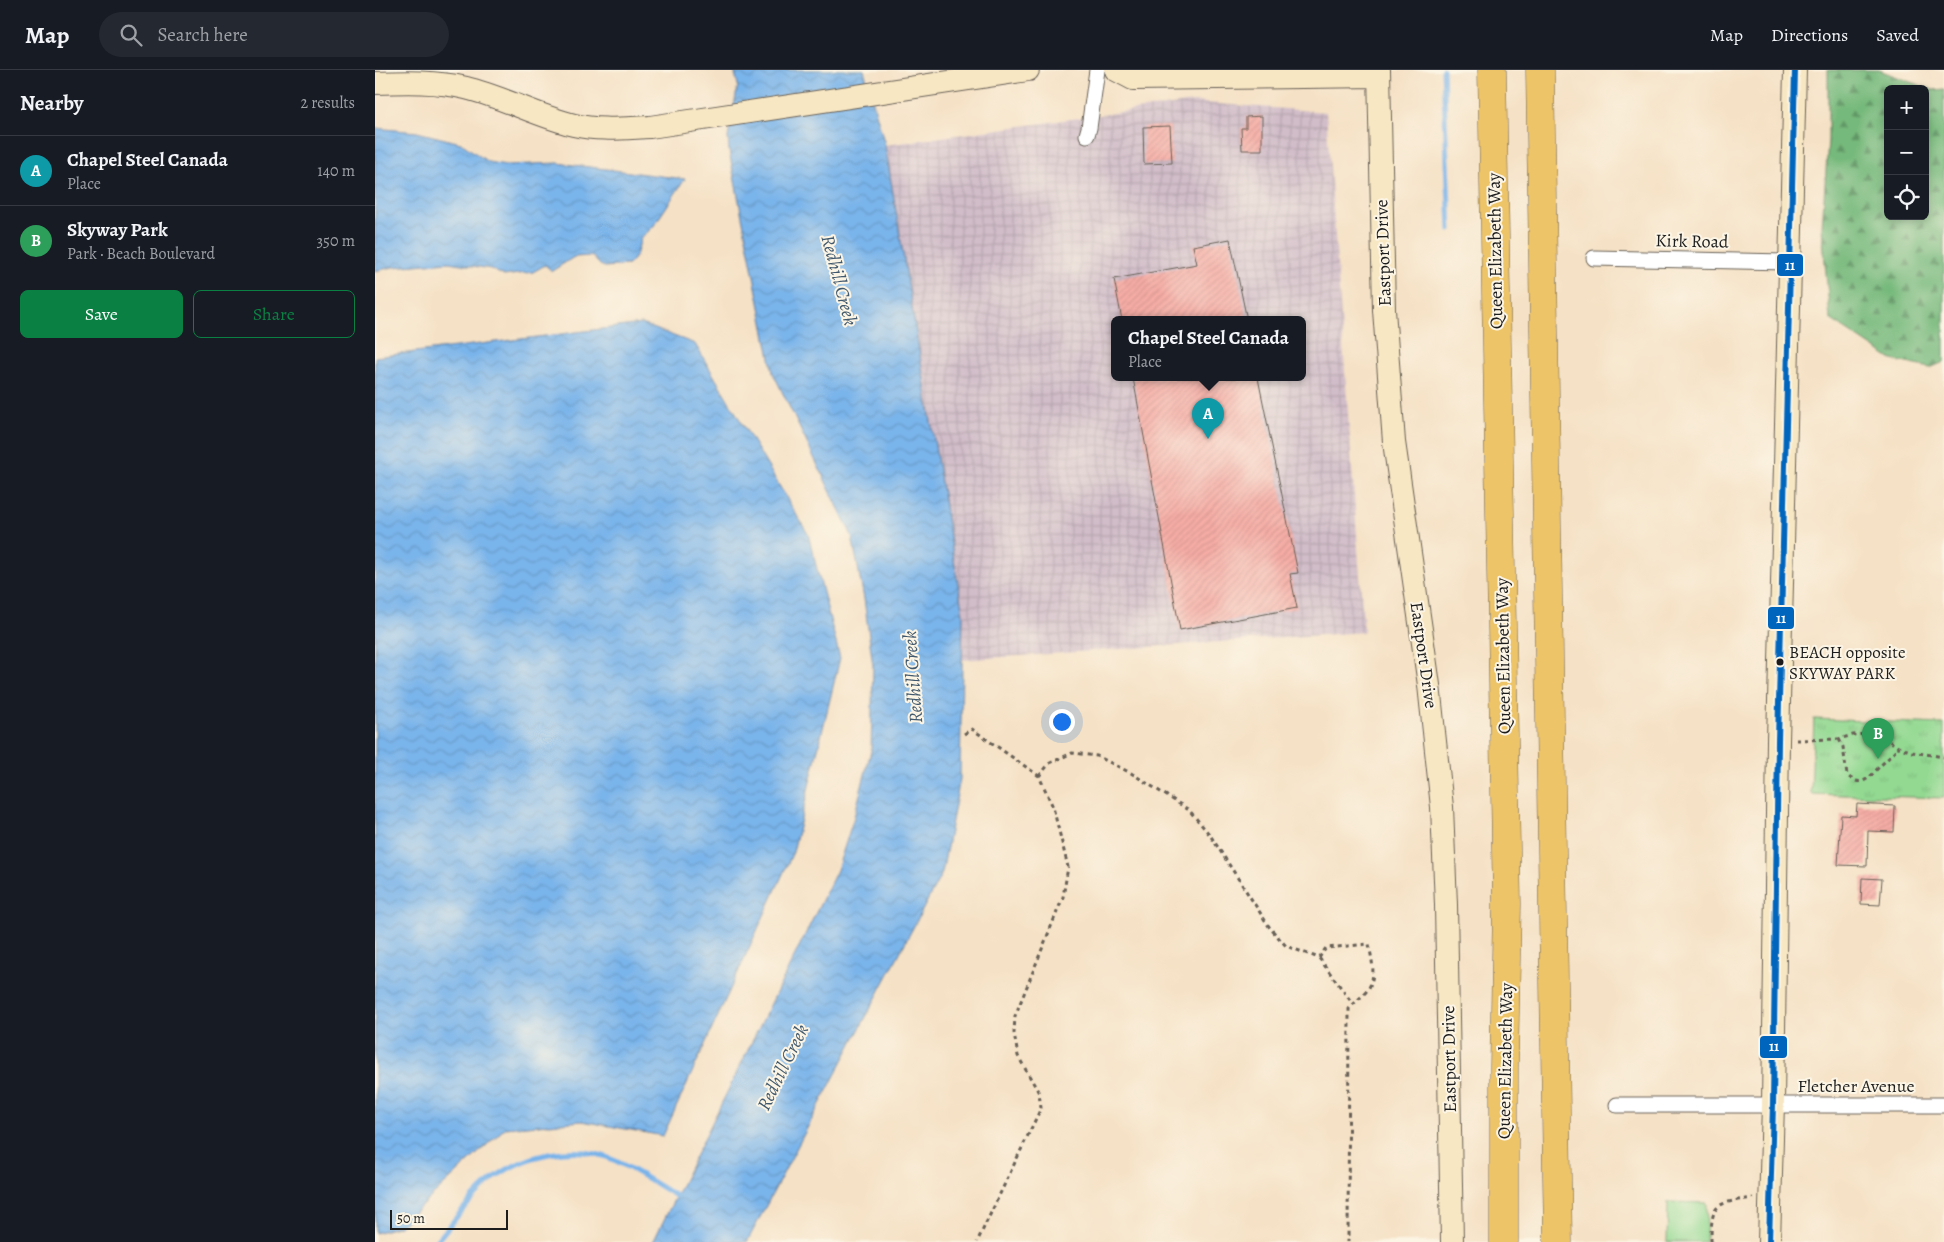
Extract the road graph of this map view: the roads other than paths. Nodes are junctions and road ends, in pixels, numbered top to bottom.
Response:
1 (1028, 70) edge
2 (1097, 70) edge
3 (1117, 70) edge
4 (1492, 70) edge
5 (1540, 70) edge
6 (1795, 70) edge
7 (1379, 73) edge
8 (375, 84) edge
9 (1087, 134) dead end
10 (1594, 258) dead end
11 (1789, 262) junction
12 (1773, 1104) junction
13 (1617, 1105) dead end
14 (1944, 1105) edge
15 (1557, 1200) junction
16 (1452, 1242) edge
17 (1504, 1242) edge
18 (1557, 1242) edge
19 (1574, 1242) edge
20 (1769, 1242) edge

1 - 8 street
2 - 9 street
3 - 7 street
4 - 17 highway, Queen Elizabeth Way
5 - 15 highway
6 - 11 street
7 - 16 street, Eastport Drive
10 - 11 street, Kirk Road
11 - 12 street
12 - 13 street, Fletcher Avenue
12 - 14 street, Fletcher Avenue
12 - 20 street
15 - 18 highway
15 - 19 highway

